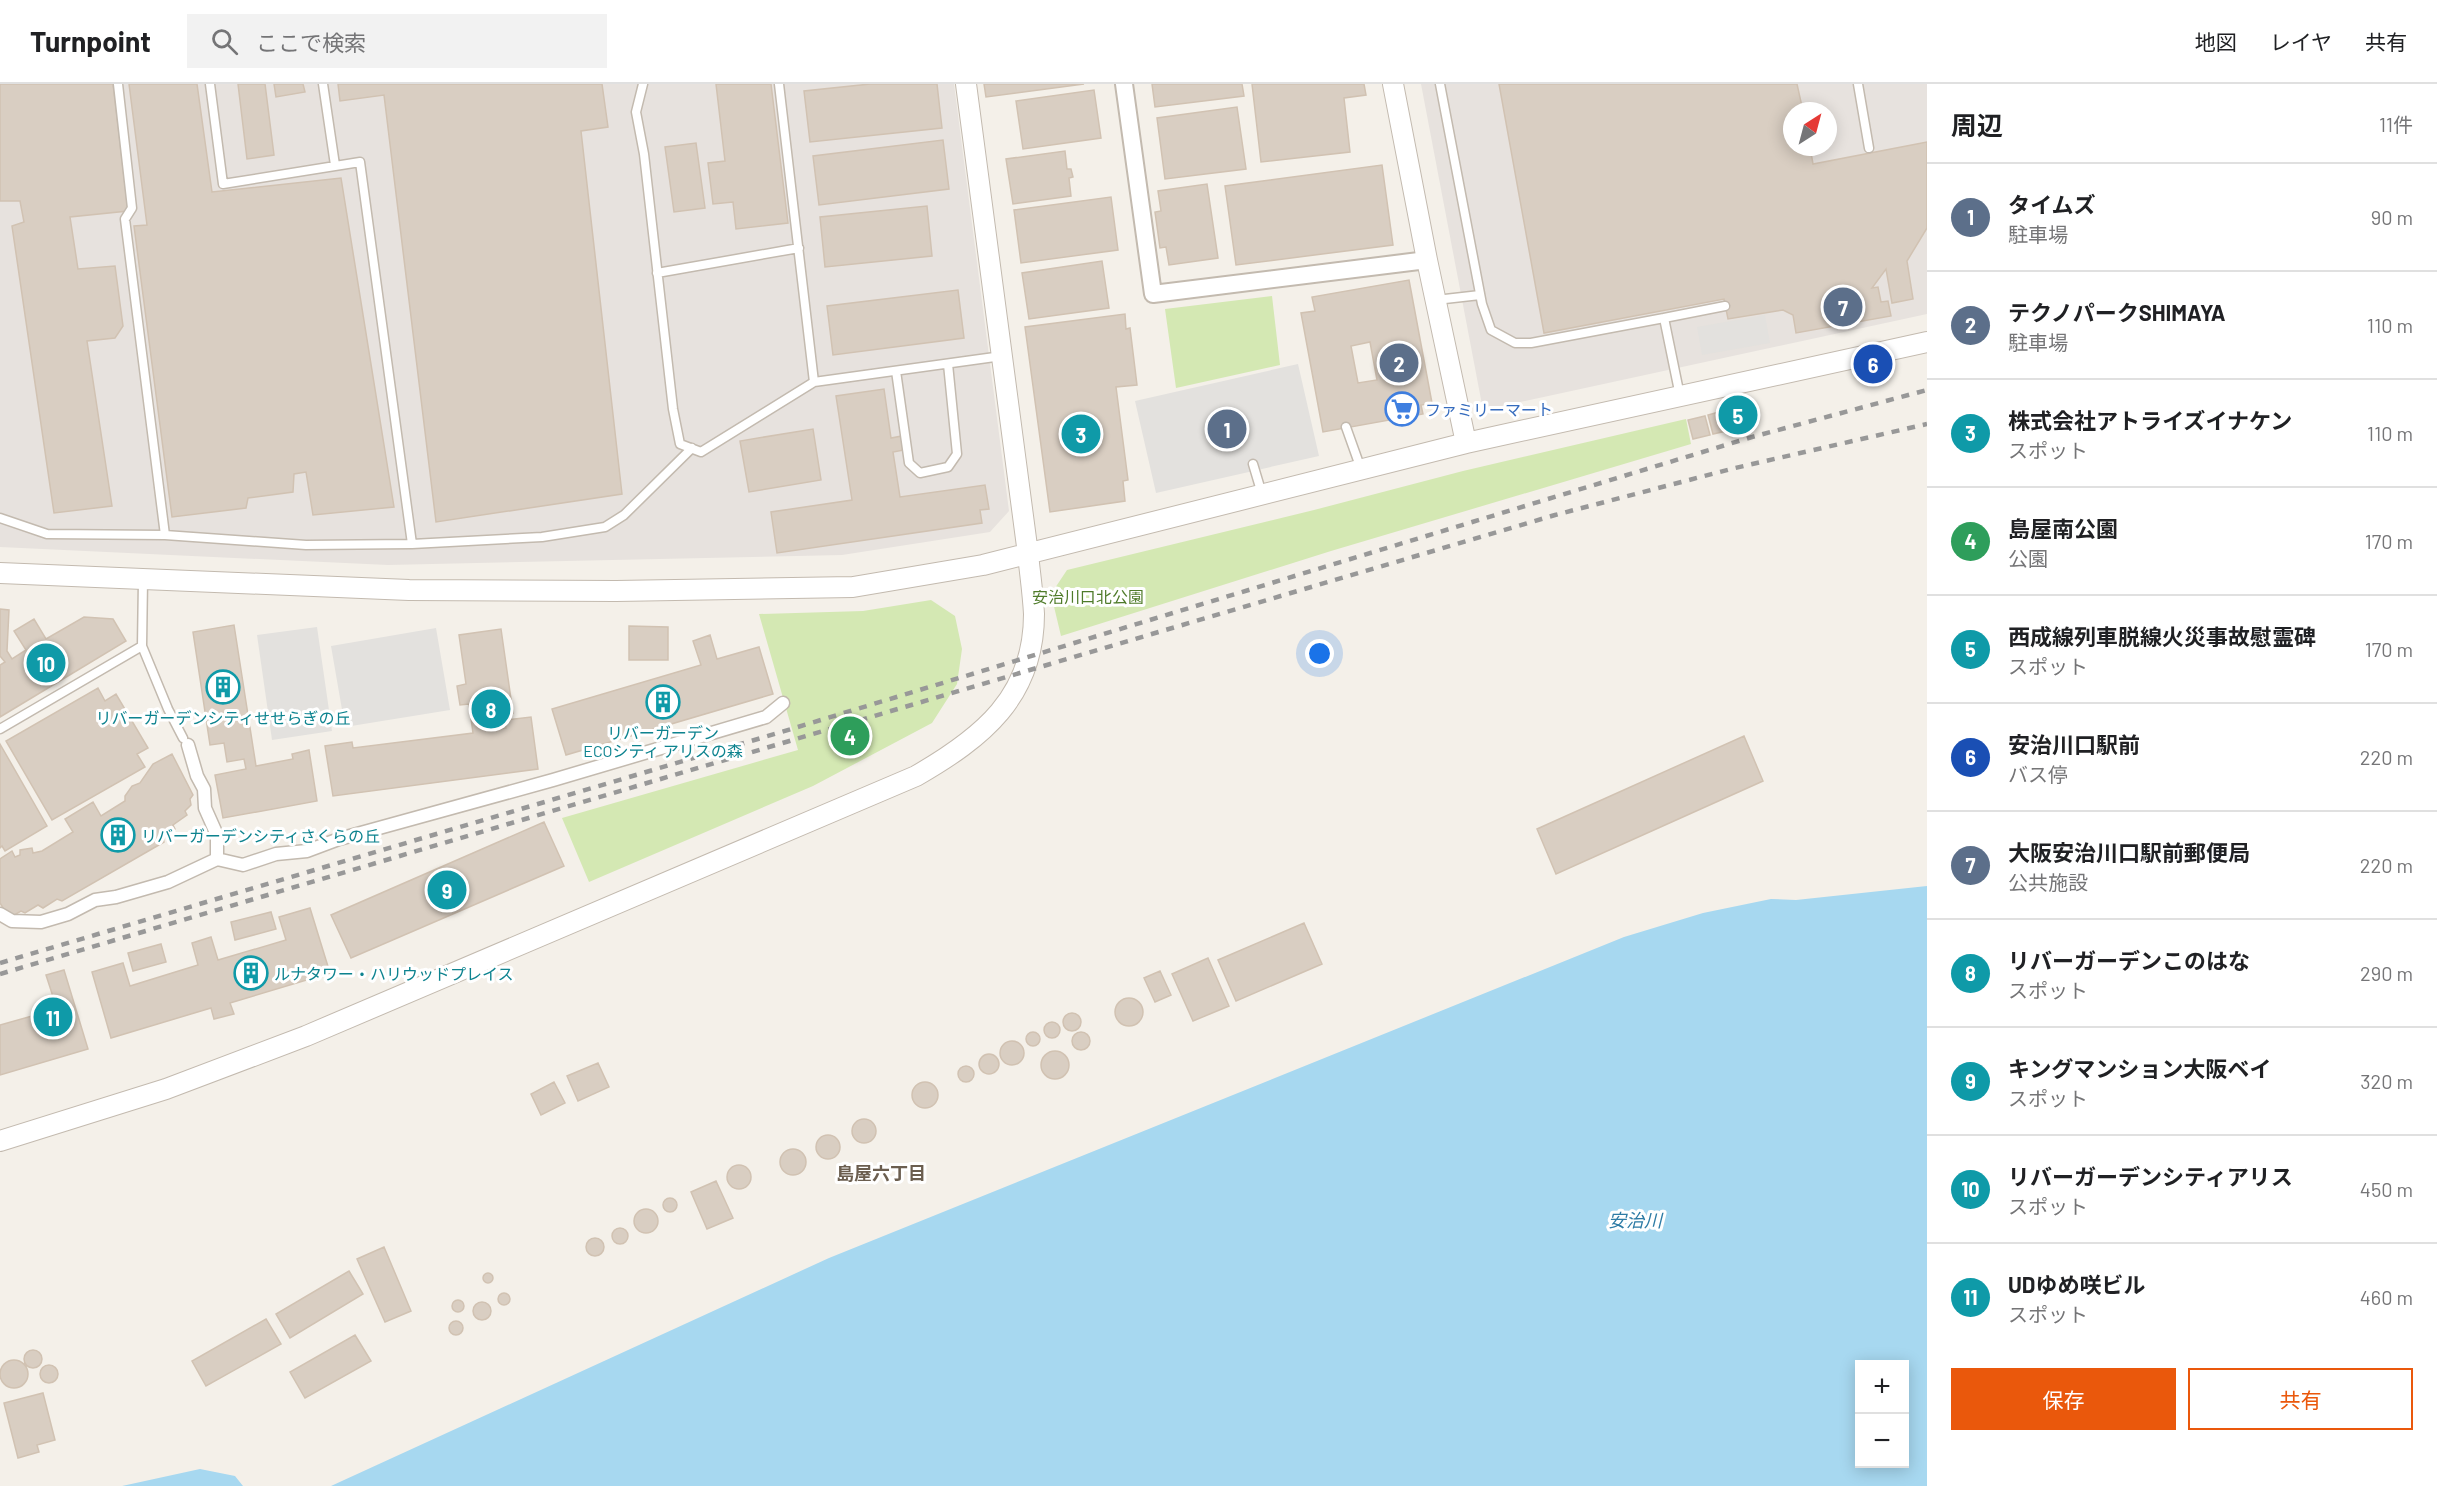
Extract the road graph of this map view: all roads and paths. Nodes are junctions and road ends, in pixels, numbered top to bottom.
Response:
1 (118, 84) edge
2 (210, 84) edge
3 (323, 84) edge
4 (643, 84) edge
5 (780, 84) edge
6 (966, 84) edge
7 (1124, 84) edge
8 (1393, 84) edge
9 (1440, 84) edge
10 (1858, 84) edge
11 (1869, 148) dead end
12 (335, 165) junction
13 (799, 248) junction
14 (1427, 260) junction
15 (657, 273) junction
16 (1480, 295) junction
17 (1436, 300) junction
18 (1725, 306) dead end
19 (1664, 318) junction
20 (1927, 342) edge
21 (1002, 356) junction
22 (948, 364) junction
23 (896, 371) junction
24 (814, 382) junction
25 (1680, 396) junction
26 (1346, 427) dead end
27 (1466, 443) junction
28 (692, 448) junction
29 (1253, 464) dead end
30 (1362, 470) junction
31 (1262, 495) junction
32 (0, 518) edge
33 (165, 535) junction
34 (412, 544) junction
35 (1028, 554) junction
36 (0, 573) edge
37 (143, 580) junction
38 (142, 646) junction
39 (783, 703) dead end
40 (0, 729) edge
41 (185, 741) joint
42 (217, 859) junction
43 (0, 914) edge
44 (0, 1141) edge

1 - 33 lane
2 - 12 lane
3 - 12 lane
4 - 15 lane
5 - 13 lane
6 - 21 street
7 - 14 street
8 - 14 street
9 - 16 lane
10 - 11 lane
12 - 34 lane
13 - 15 lane
13 - 24 lane
14 - 17 street
15 - 28 lane
16 - 17 lane
16 - 19 lane
17 - 27 street
18 - 19 lane
19 - 25 lane
20 - 25 street
21 - 22 lane
21 - 35 street
22 - 23 lane
22 - 23 lane
23 - 24 lane
24 - 28 lane
25 - 27 street
26 - 30 lane
27 - 30 street
28 - 34 lane
29 - 31 lane
30 - 31 street
31 - 35 street
32 - 33 lane
33 - 34 lane
35 - 37 street
35 - 44 street
36 - 37 street
37 - 38 lane
38 - 40 lane
38 - 41 lane
39 - 42 street
41 - 42 street
42 - 43 street

